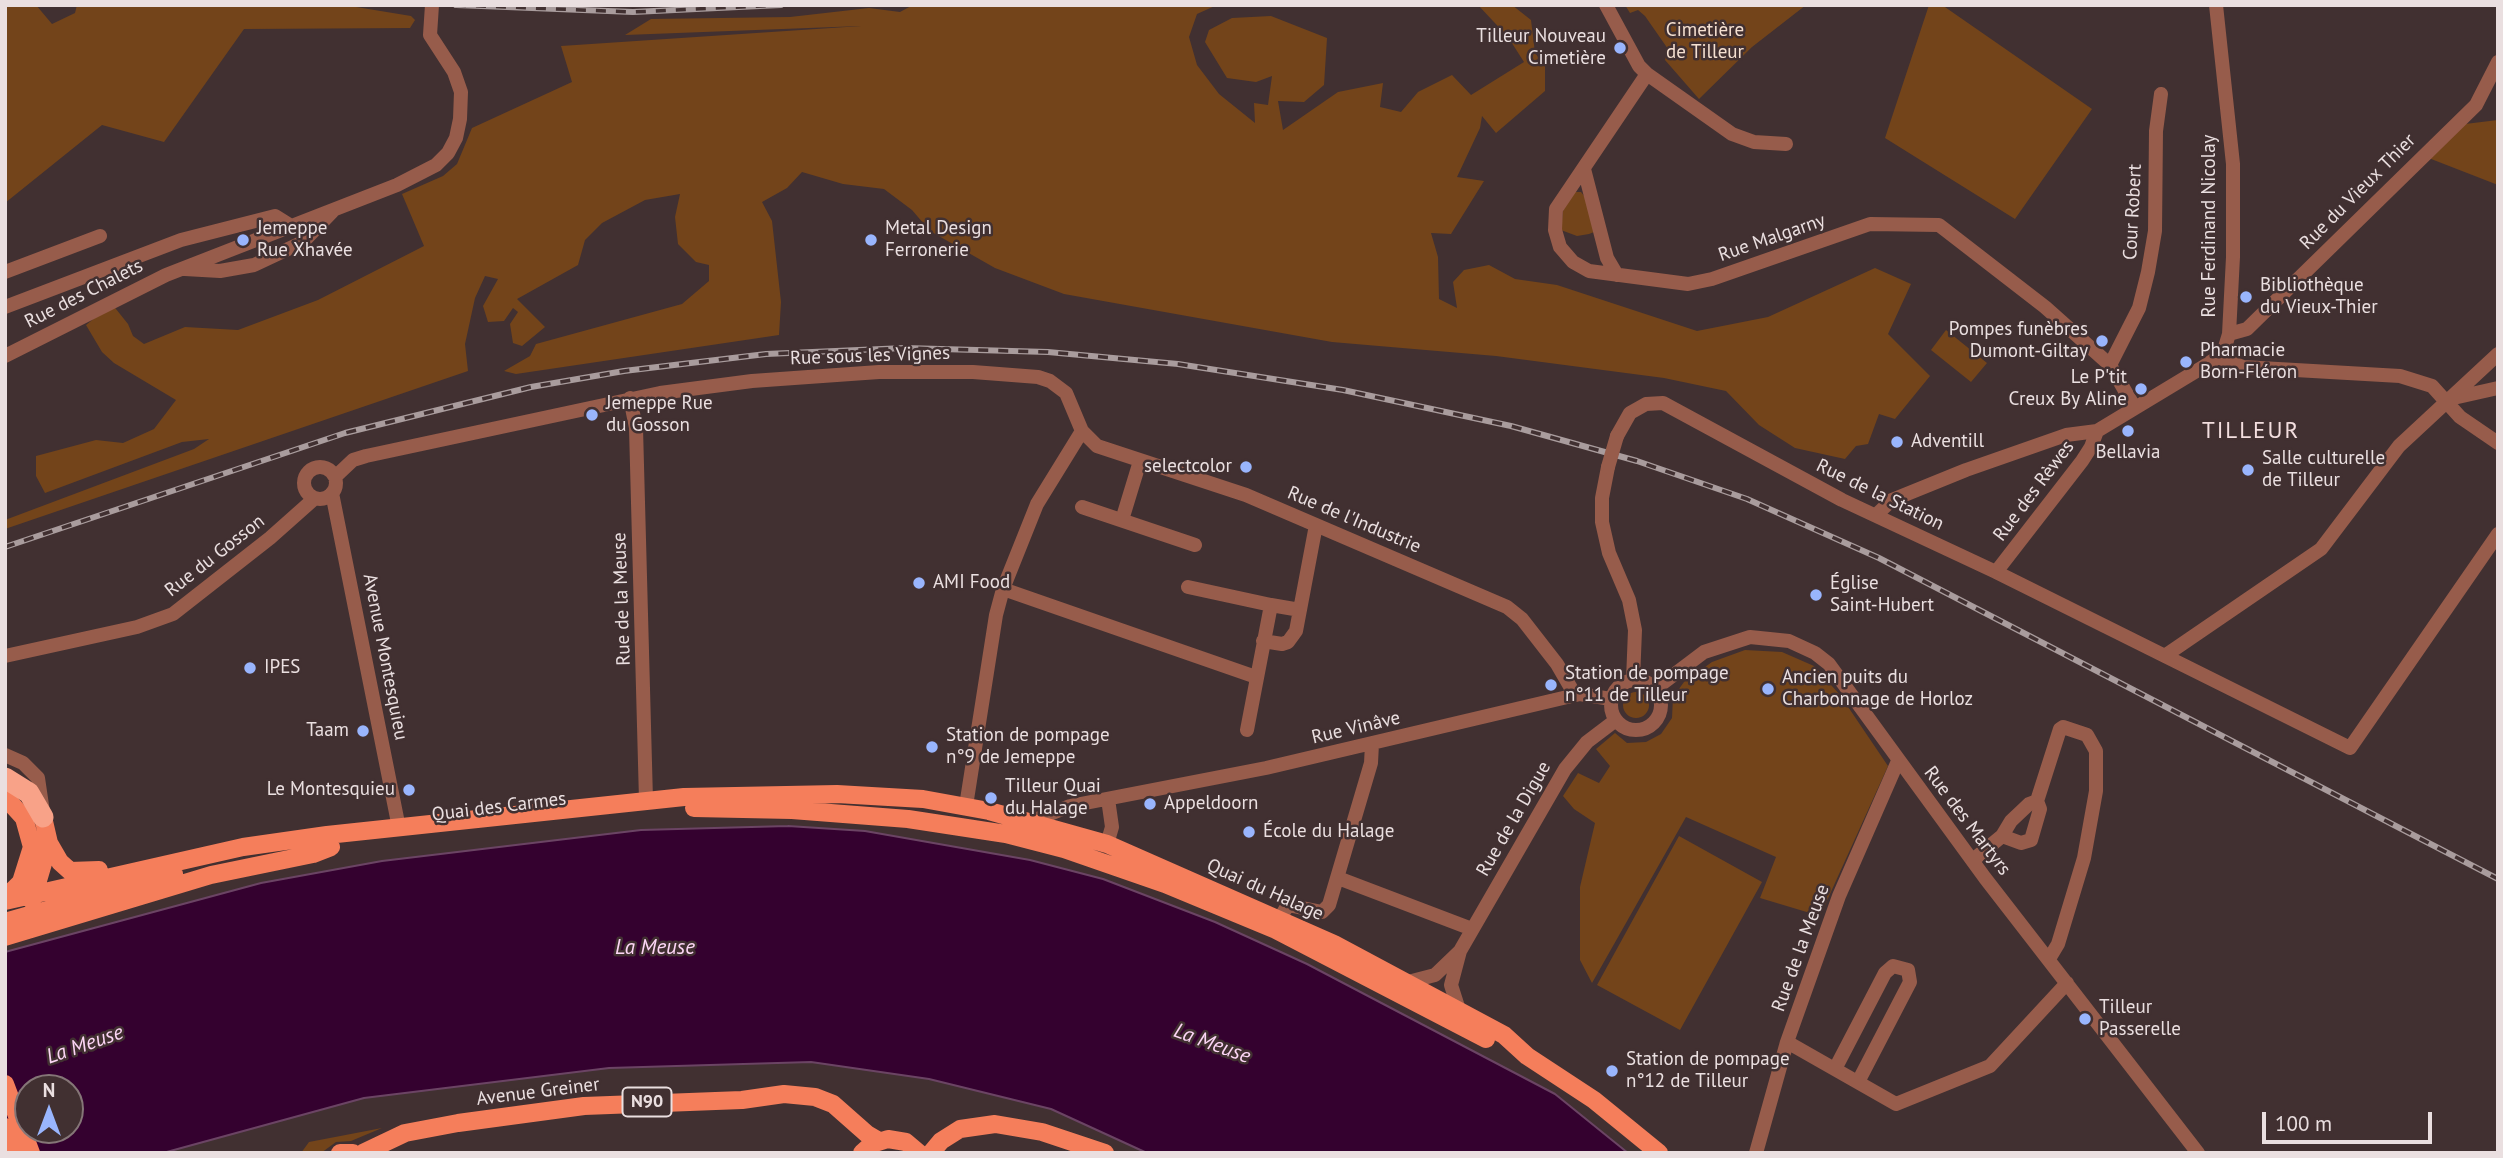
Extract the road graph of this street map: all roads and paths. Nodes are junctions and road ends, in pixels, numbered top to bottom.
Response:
1 (1606, 5) edge
2 (2216, 5) edge
3 (432, 11) edge
4 (2498, 62) edge
5 (1647, 74) junction
6 (2161, 94) dead end
7 (1786, 144) dead end
8 (1584, 169) junction
9 (335, 209) junction
10 (291, 226) junction
11 (100, 236) dead end
12 (181, 268) junction
13 (5, 272) edge
14 (1617, 275) junction
15 (5, 307) edge
16 (2229, 334) junction
17 (7, 351) edge
18 (2498, 354) edge
19 (2218, 357) junction
20 (2110, 365) junction
21 (2498, 388) edge
22 (630, 398) junction
23 (2447, 400) junction
24 (2135, 408) junction
25 (2097, 430) junction
26 (1082, 431) junction
27 (2498, 443) edge
28 (1140, 461) junction
29 (335, 477) junction
30 (332, 493) junction
31 (315, 498) junction
32 (1083, 507) dead end
33 (1876, 515) junction
34 (1122, 520) junction
35 (1316, 525) junction
36 (2498, 534) edge
37 (1195, 545) dead end
38 (1996, 572) junction
39 (1188, 587) dead end
40 (1003, 589) junction
41 (1271, 605) junction
42 (1300, 610) junction
43 (1263, 641) junction
44 (2165, 655) junction
45 (5, 656) edge
46 (1256, 677) junction
47 (1633, 680) junction
48 (1656, 689) junction
49 (1575, 695) junction
50 (1611, 699) junction
51 (1616, 720) junction
52 (1247, 730) dead end
53 (1372, 744) junction
54 (5, 755) edge
55 (1898, 761) junction
56 (5, 778) edge
57 (5, 797) edge
58 (1108, 799) junction
59 (646, 800) junction
60 (2037, 801) junction
61 (966, 806) junction
62 (43, 817) junction
63 (1032, 821) junction
64 (400, 828) junction
65 (1006, 834) junction
66 (2002, 836) junction
67 (49, 843) junction
68 (1107, 844) junction
69 (331, 847) junction
70 (1973, 860) junction
71 (158, 866) junction
72 (1338, 878) junction
73 (36, 893) junction
74 (5, 900) edge
75 (1280, 918) junction
76 (12, 920) edge
77 (1472, 929) junction
78 (5, 937) edge
79 (1460, 951) junction
80 (2049, 958) junction
81 (1408, 982) junction
82 (2067, 983) junction
83 (1459, 1010) junction
84 (1787, 1042) junction
85 (1528, 1056) junction
86 (1835, 1069) junction
87 (1858, 1082) junction
88 (5, 1084) edge
89 (855, 1124) junction
90 (5, 1127) edge
91 (879, 1141) junction
92 (381, 1147) edge
93 (936, 1147) edge
94 (916, 1150) edge
95 (22, 1152) edge
96 (340, 1153) edge
97 (353, 1153) edge
98 (363, 1153) edge
99 (861, 1153) edge
100 (1105, 1153) edge
101 (1659, 1153) edge
102 (1756, 1153) edge
103 (2197, 1153) edge

1 - 5 street
2 - 16 street, Rue Ferdinand Nicolay
3 - 9 street, Rue des Chalets
4 - 16 street, Rue du Vieux Thier
5 - 7 street
5 - 8 street, Rue Malgarny
6 - 20 street, Cour Robert
8 - 14 street
8 - 14 street, Rue Malgarny
9 - 10 street, Rue des Chalets
9 - 12 street, Rue des Chalets
10 - 12 street, Rue des Chalets
10 - 15 street
11 - 13 street
12 - 17 street, Rue des Chalets
14 - 20 street, Rue Malgarny
16 - 19 street, Rue Ferdinand Nicolay
18 - 23 street
19 - 23 street
19 - 24 street
20 - 24 street
21 - 23 street
22 - 26 street, Rue sous les Vignes
22 - 29 street
22 - 59 street, Rue de la Meuse
23 - 27 street
23 - 44 street
24 - 25 street
25 - 33 street
25 - 38 street, Rue des Rèwes
26 - 28 street, Rue de l'Industrie
26 - 40 street
28 - 34 street
28 - 35 street, Rue de l'Industrie
29 - 30 street
29 - 31 street
30 - 31 street, Rue du Gosson
30 - 64 street, Avenue Montesquieu
31 - 45 street, Rue du Gosson
32 - 34 street
33 - 38 street, Rue de la Station
33 - 47 street, Rue de la Station, bridge
34 - 37 street
35 - 42 street
35 - 49 street, Rue de l'Industrie
36 - 44 street, Rue de la Station
38 - 44 street, Rue de la Station
39 - 41 street
40 - 46 street
40 - 61 street
41 - 42 street
41 - 43 street
42 - 43 street
43 - 46 street
46 - 52 street
47 - 48 street
47 - 50 street
48 - 51 street
48 - 55 street, Rue des Martyrs
49 - 50 street, Rue Vinâve
49 - 53 street, Rue Vinâve
50 - 51 street
51 - 77 street, Rue de la Digue
53 - 58 street, Rue Vinâve
53 - 72 street
54 - 62 street
55 - 70 street, Rue des Martyrs
55 - 84 street, Rue de la Meuse
56 - 62 highway
57 - 74 main road
58 - 63 street, Rue Vinâve
58 - 68 street
59 - 61 main road, Quai des Carmes
59 - 64 main road, Quai des Carmes
60 - 66 street
60 - 66 street
60 - 80 street
61 - 63 main road, Quai du Halage
62 - 67 main road
63 - 68 main road, Quai du Halage
64 - 71 main road, Quai des Carmes
65 - 68 main road
65 - 69 main road, Quai des Carmes
65 - 85 main road, Quai du Halage
66 - 70 street
67 - 71 main road
67 - 73 main road
68 - 75 main road, Quai du Halage
69 - 76 main road, Quai des Carmes
69 - 78 main road
70 - 80 street, Rue des Martyrs
71 - 73 main road, Quai des Carmes
72 - 75 street
72 - 77 street
73 - 74 main road, Quai des Carmes
73 - 76 main road
75 - 81 main road, Quai du Halage
77 - 79 street, Rue de la Digue
79 - 81 street, Rue de la Digue
79 - 83 street, Rue de la Digue
80 - 82 street, Rue des Martyrs
81 - 83 main road, Quai du Halage
82 - 87 street
82 - 103 street, Rue des Martyrs
83 - 85 main road, Quai du Halage
84 - 86 street
84 - 102 street, Rue de la Meuse
85 - 101 main road, Quai du Halage
86 - 87 street
86 - 87 street
88 - 95 main road
89 - 91 main road, Avenue Greiner / N90
89 - 92 main road, Avenue Greiner / N90
89 - 99 main road
90 - 95 main road
91 - 94 main road, Avenue Greiner
91 - 99 main road
92 - 98 main road, Avenue Greiner / N90
93 - 94 main road, Avenue Greiner
93 - 100 main road, Avenue Greiner
96 - 97 main road

